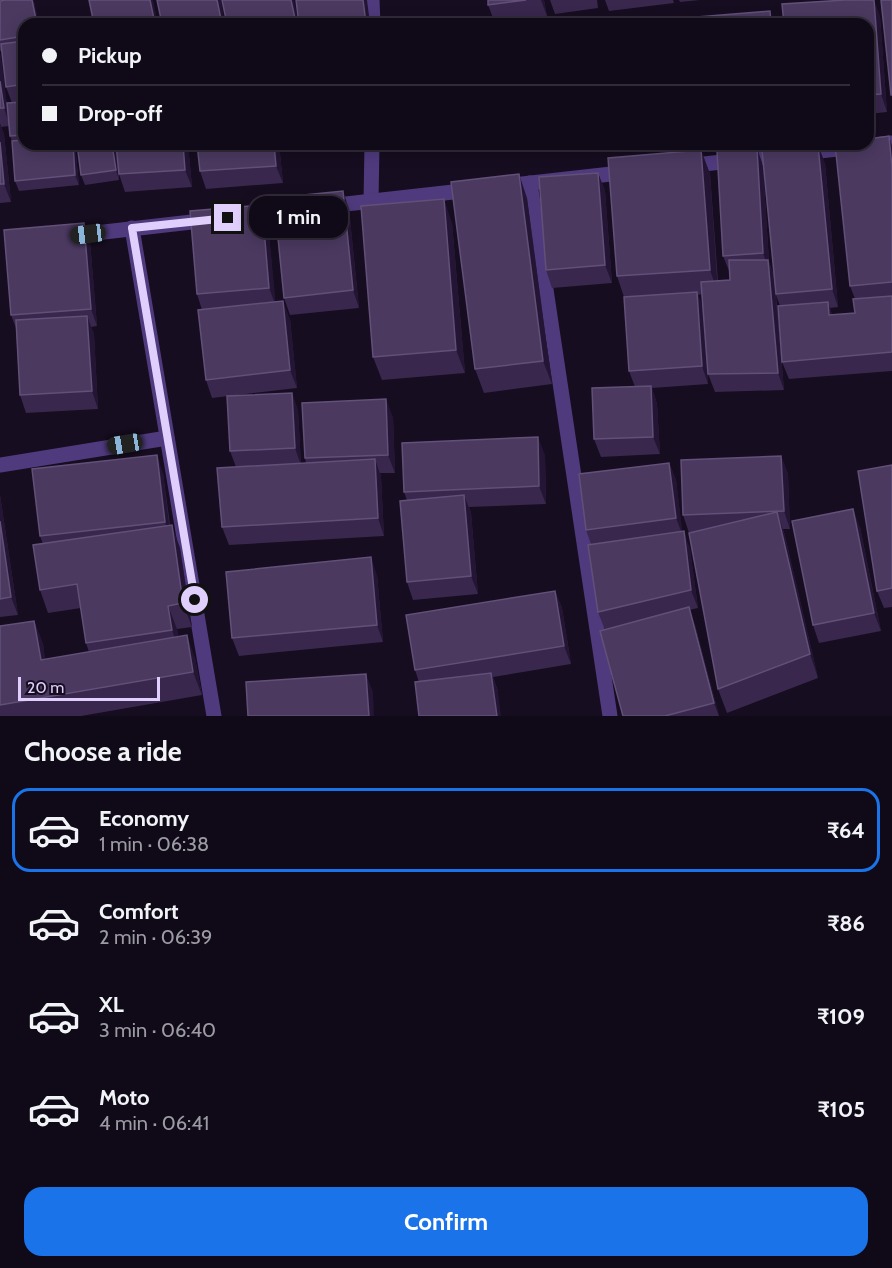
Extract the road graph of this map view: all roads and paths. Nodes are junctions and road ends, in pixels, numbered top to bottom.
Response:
1 (372, 0) edge
2 (373, 18) edge
3 (892, 143) edge
4 (874, 145) edge
5 (372, 150) edge
6 (830, 150) edge
7 (670, 168) edge
8 (647, 170) edge
9 (530, 183) junction
10 (371, 202) junction
11 (132, 228) junction
12 (55, 237) edge
13 (167, 438) junction
14 (0, 465) edge
15 (214, 716) edge
16 (610, 716) edge

1 - 2 street
3 - 4 street
5 - 10 street
6 - 7 street
8 - 9 street
9 - 10 street
9 - 16 street
10 - 11 street
11 - 12 street
11 - 13 street
13 - 14 street
13 - 15 street

